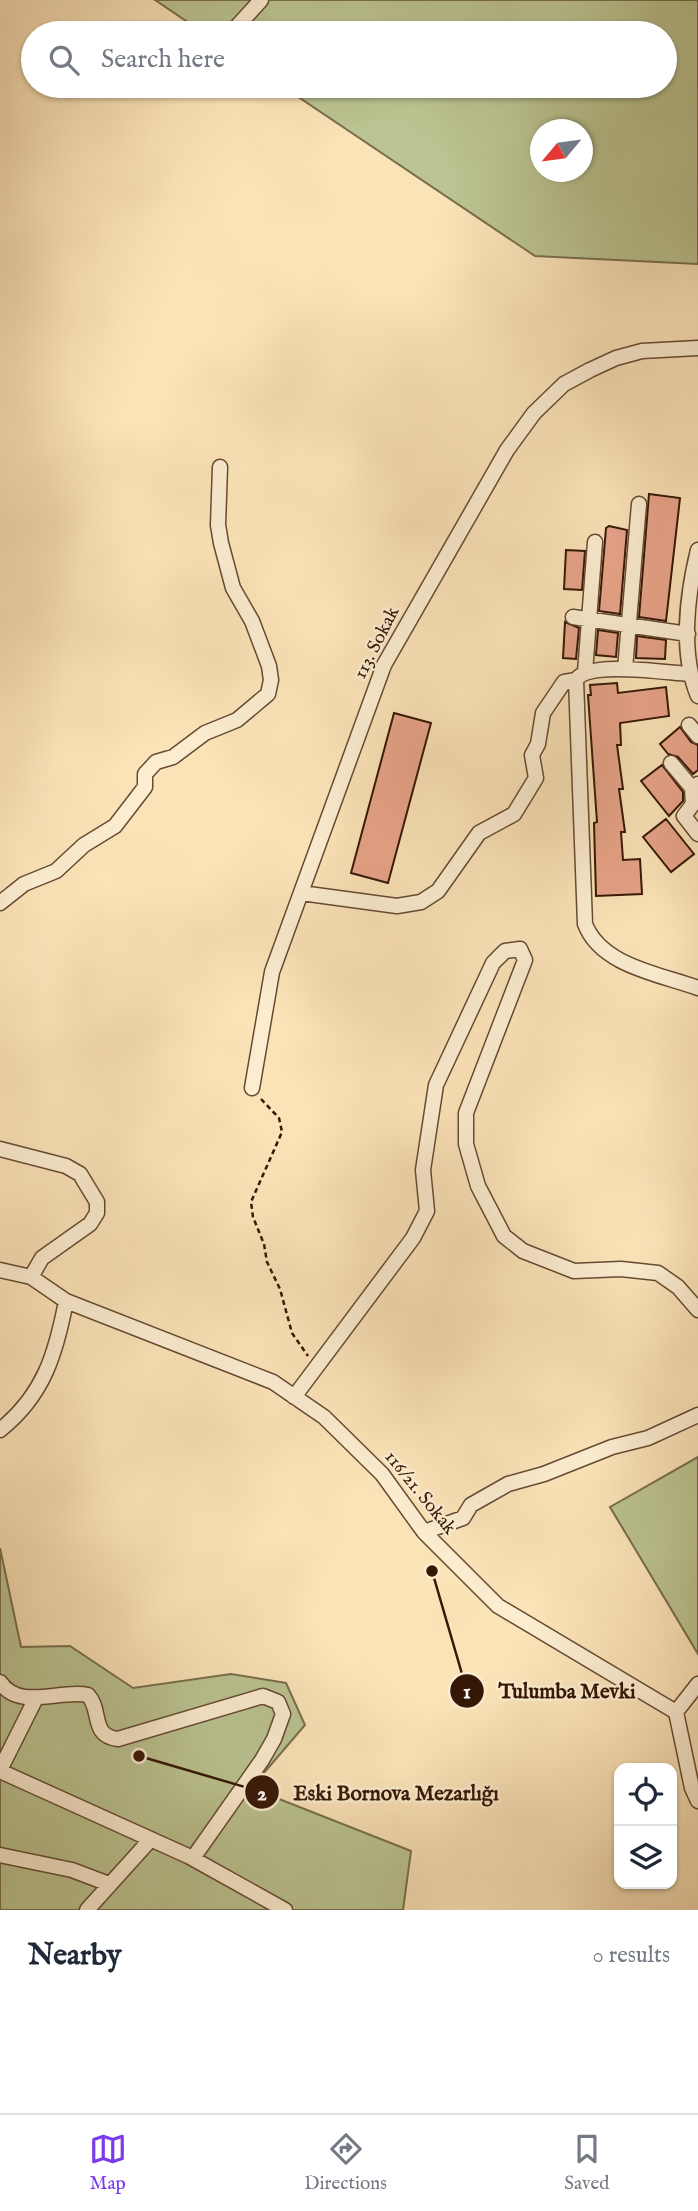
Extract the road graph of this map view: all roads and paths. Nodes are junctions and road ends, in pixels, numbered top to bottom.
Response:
1 (261, 0) edge
2 (242, 21) edge
3 (698, 348) edge
4 (220, 467) dead end
5 (639, 504) dead end
6 (595, 542) dead end
7 (698, 550) edge
8 (573, 617) dead end
9 (589, 620) junction
10 (628, 626) junction
11 (688, 634) junction
12 (625, 669) junction
13 (690, 674) junction
14 (580, 676) junction
15 (698, 696) edge
16 (671, 763) dead end
17 (695, 786) edge
18 (698, 834) edge
19 (301, 894) junction
20 (0, 903) edge
21 (698, 988) edge
22 (252, 1088) joint
23 (0, 1149) edge
24 (0, 1270) edge
25 (31, 1277) junction
26 (66, 1301) junction
27 (698, 1310) edge
28 (319, 1364) junction
29 (294, 1397) junction
30 (698, 1415) edge
31 (0, 1430) edge
32 (424, 1532) junction
33 (0, 1682) edge
34 (698, 1684) edge
35 (36, 1698) junction
36 (676, 1712) junction
37 (0, 1771) edge
38 (698, 1801) edge
39 (151, 1839) junction
40 (0, 1855) edge
41 (192, 1858) junction
42 (109, 1884) junction
43 (87, 1910) edge
44 (285, 1910) edge

1 - 2 street
3 - 19 street, 113. Sokak
4 - 20 street
5 - 10 street
6 - 9 street
7 - 11 street
8 - 9 street
9 - 10 street
9 - 14 street
10 - 11 street
10 - 12 street
11 - 13 street
12 - 13 street
12 - 14 street
13 - 15 street
14 - 19 street
14 - 21 street
16 - 17 street
17 - 18 street
19 - 22 street, 113. Sokak
22 - 28 path
23 - 25 street
24 - 25 street, 116/21. Sokak
25 - 26 street, 116/21. Sokak
26 - 29 street, 116/21. Sokak
26 - 31 street
27 - 28 street
28 - 29 street
29 - 32 street, 116/21. Sokak
30 - 32 street
32 - 36 street, 116/21. Sokak
33 - 35 street
34 - 36 street
35 - 37 street
35 - 41 street
36 - 38 street
37 - 39 street
39 - 41 street
39 - 42 street
40 - 42 street
41 - 44 street
42 - 43 street

